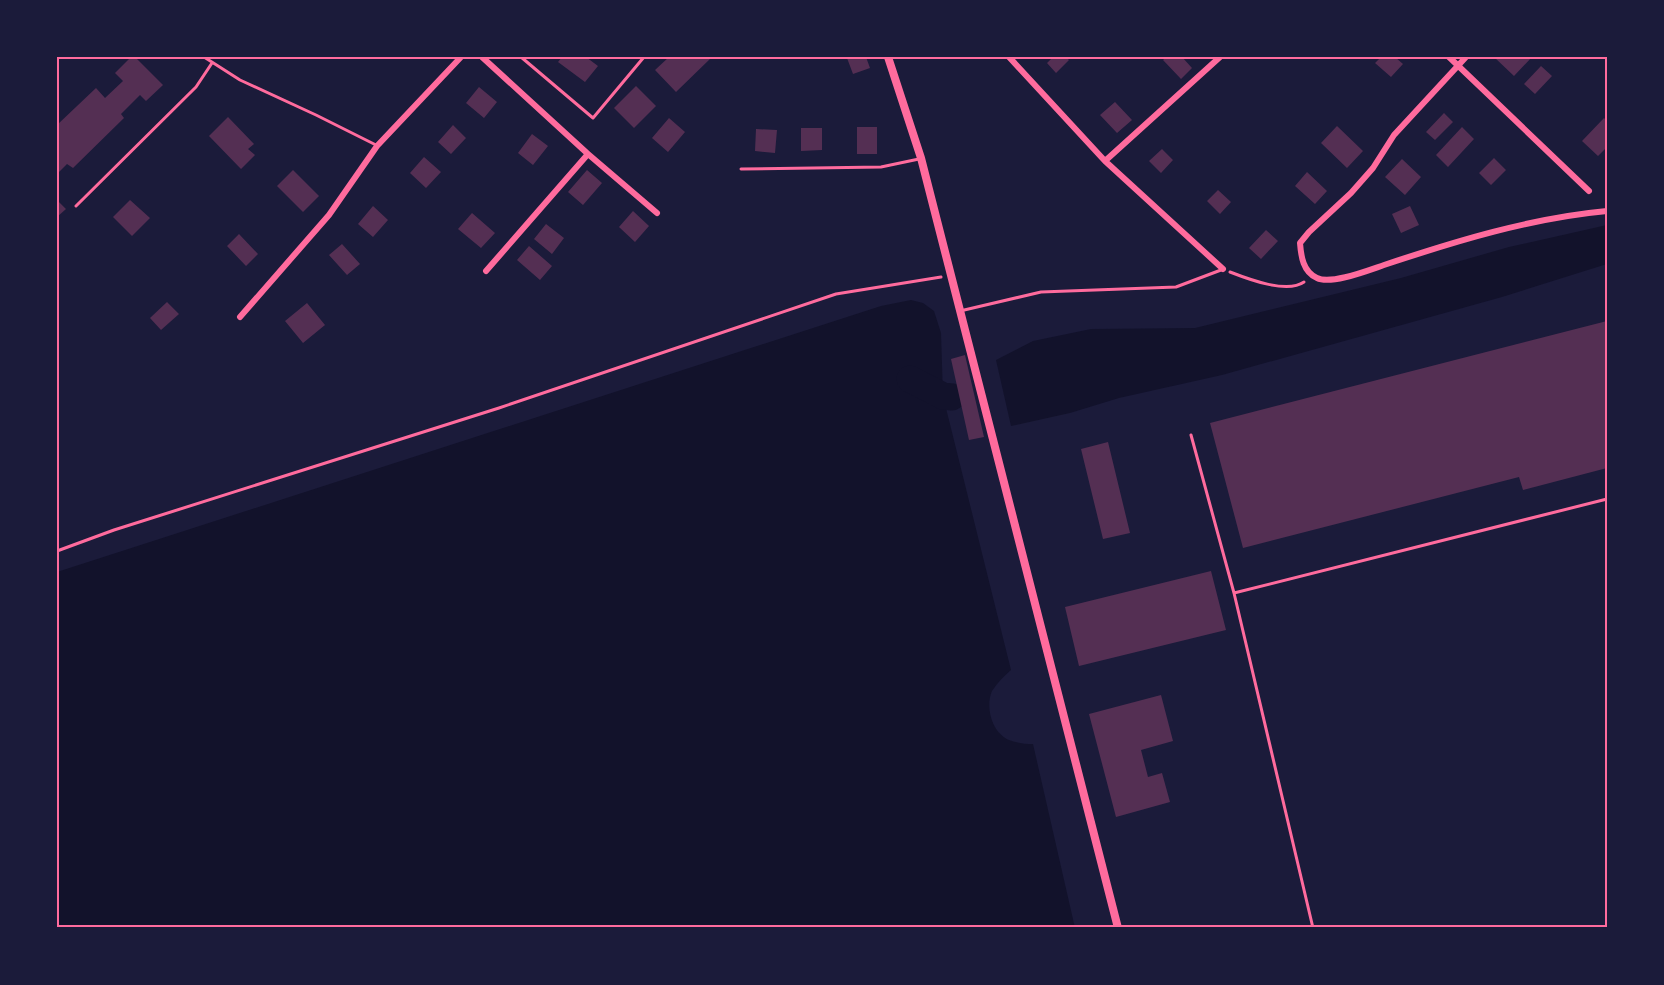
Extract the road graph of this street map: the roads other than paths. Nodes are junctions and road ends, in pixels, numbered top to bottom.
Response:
1 (204, 57) edge
2 (461, 57) edge
3 (482, 57) edge
4 (521, 57) edge
5 (644, 57) edge
6 (888, 57) edge
7 (1009, 57) edge
8 (1220, 57) edge
9 (1449, 57) edge
10 (1466, 57) edge
11 (212, 63) junction
12 (1458, 66) junction
13 (377, 146) junction
14 (588, 154) junction
15 (921, 158) junction
16 (1105, 161) junction
17 (741, 170) dead end
18 (1589, 191) dead end
19 (76, 206) dead end
20 (1607, 211) edge
21 (657, 213) dead end
22 (1223, 269) joint
23 (486, 271) dead end
24 (960, 311) junction
25 (240, 317) dead end
26 (1191, 435) dead end
27 (1607, 499) edge
28 (1234, 593) junction
29 (1118, 928) edge
30 (1314, 928) edge

1 - 11 lane
2 - 13 street
3 - 14 street
4 - 5 lane
6 - 15 street
7 - 16 street
8 - 16 street
9 - 12 street
10 - 12 street
11 - 13 lane
11 - 19 lane
12 - 18 street
12 - 20 street
13 - 25 street
14 - 21 street
14 - 23 street
15 - 17 lane
15 - 24 street
16 - 22 street
22 - 24 lane
24 - 29 street
26 - 28 lane
27 - 28 lane
28 - 30 lane

